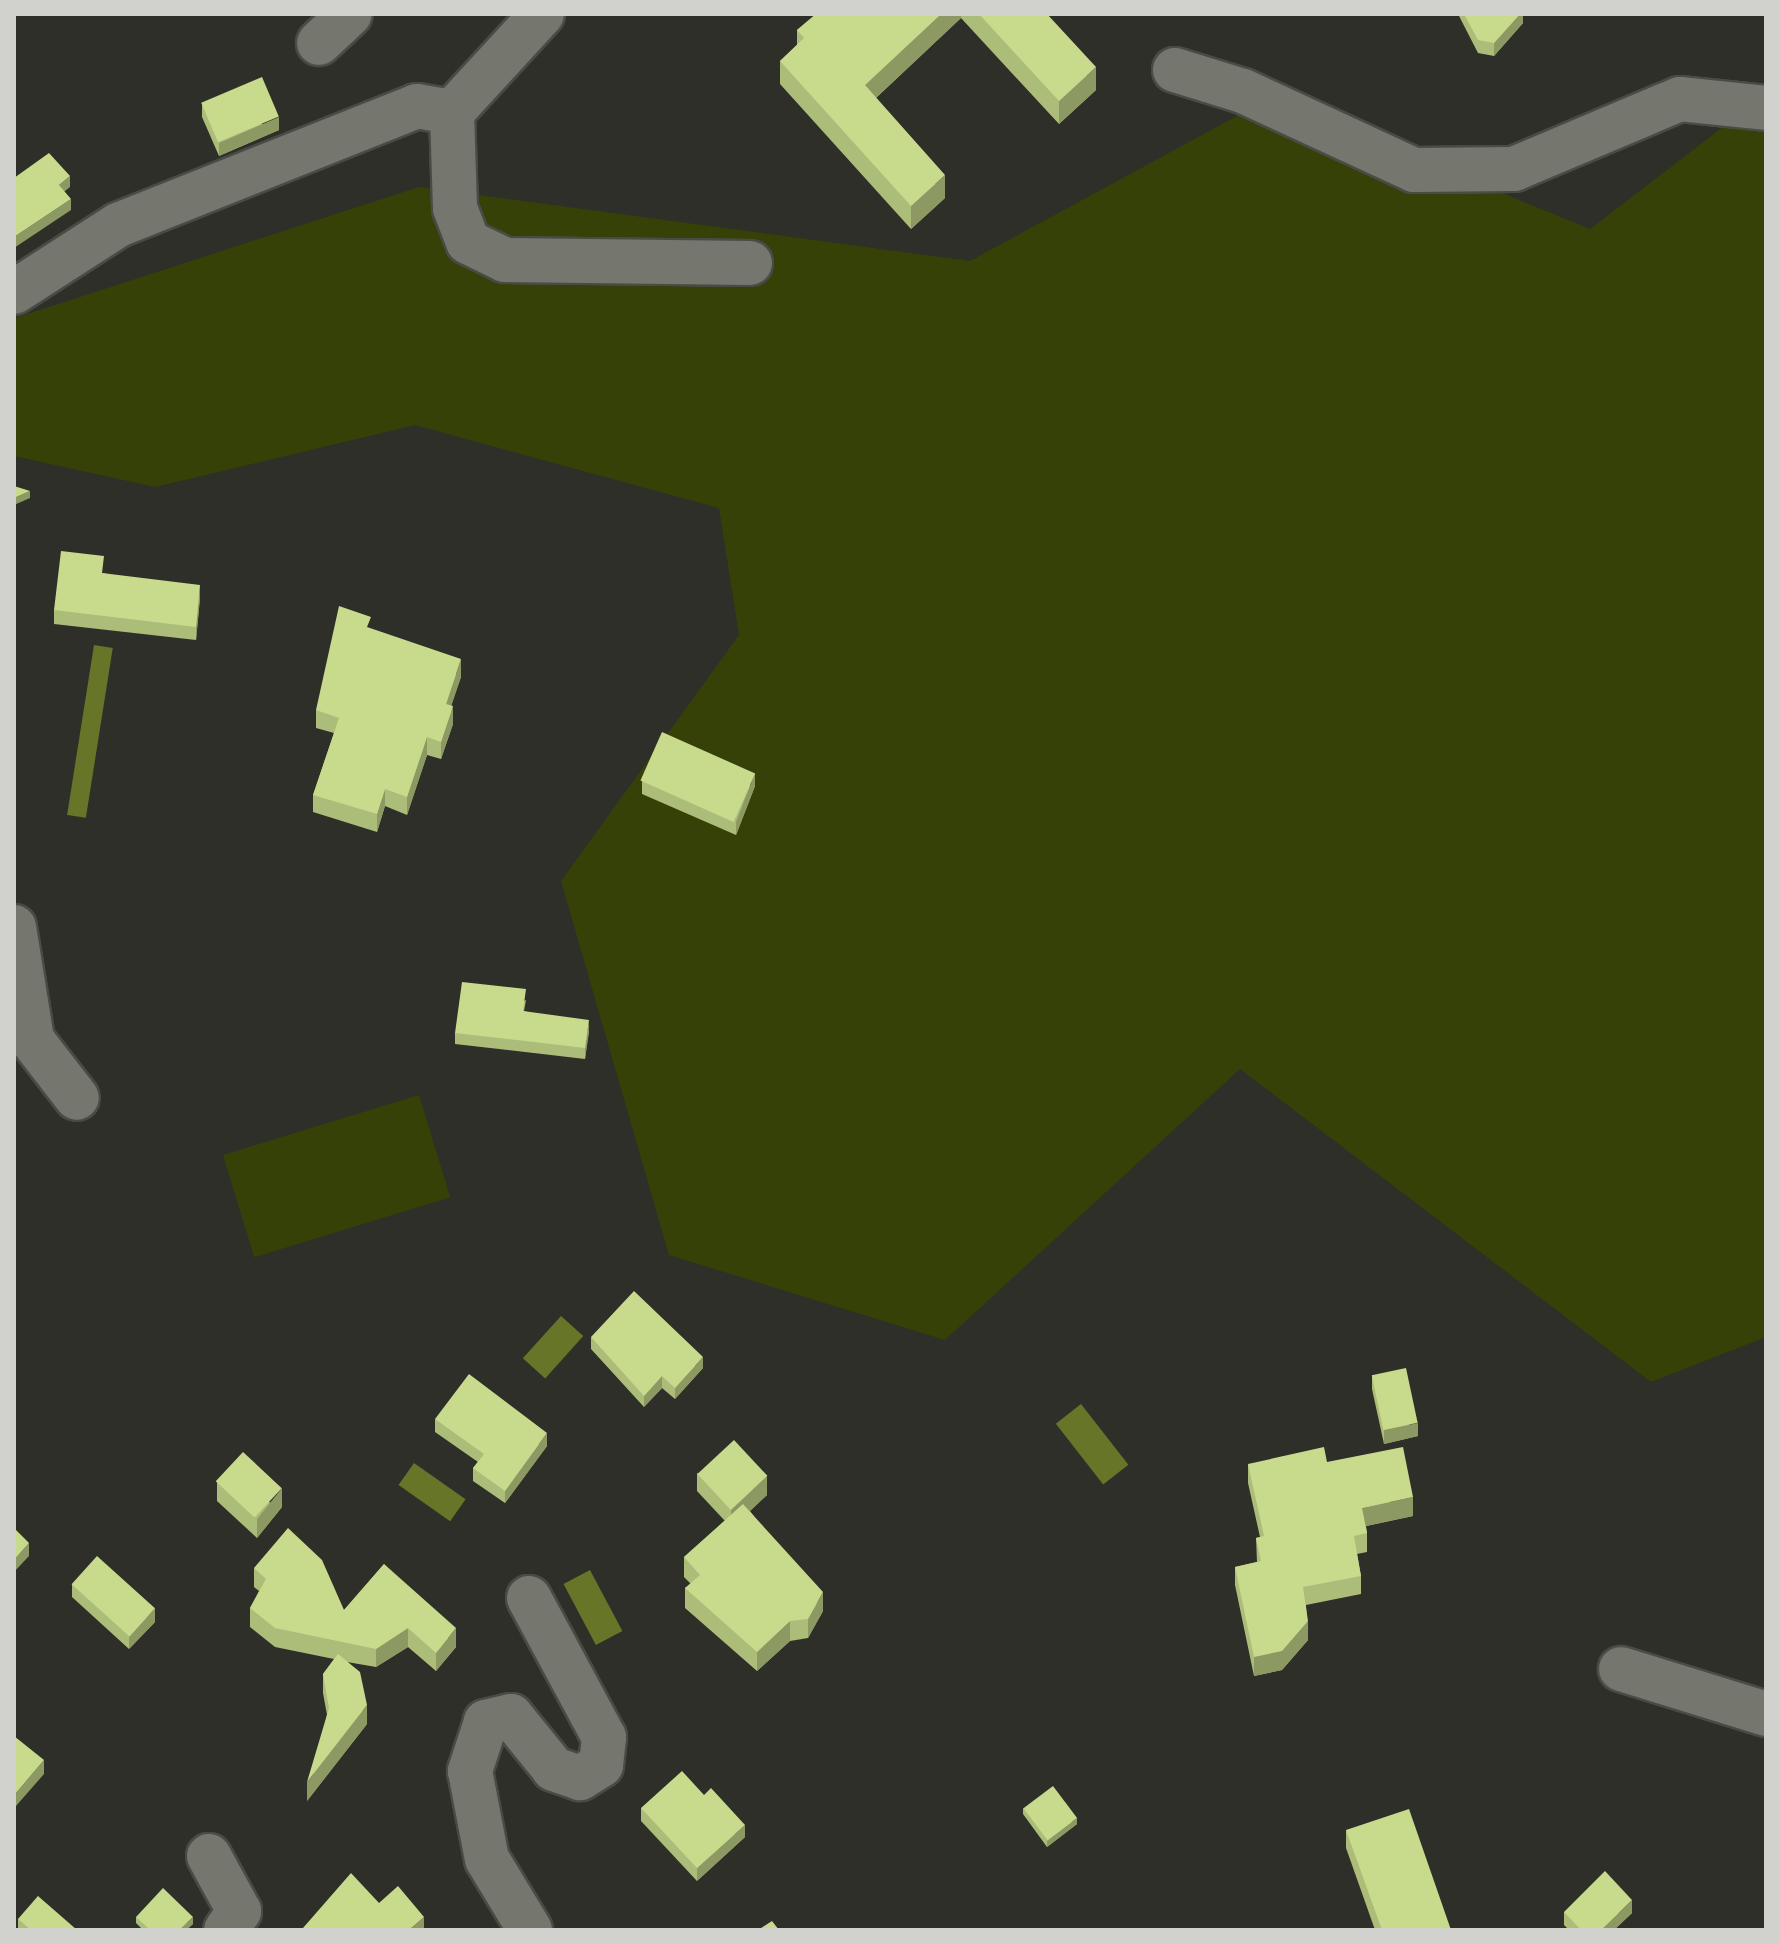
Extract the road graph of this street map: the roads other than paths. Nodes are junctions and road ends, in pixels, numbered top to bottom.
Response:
1 (350, 14) edge
2 (542, 14) edge
3 (319, 43) dead end
4 (1175, 70) dead end
5 (1766, 108) edge
6 (452, 112) junction
7 (750, 263) dead end
8 (14, 292) edge
9 (14, 927) edge
10 (77, 1098) dead end
11 (529, 1598) dead end
12 (1621, 1669) dead end
13 (1766, 1714) edge
14 (209, 1856) dead end
15 (226, 1930) edge
16 (530, 1930) edge

1 - 3 street
2 - 6 street
4 - 5 street
6 - 7 street
6 - 8 street
9 - 10 street
11 - 16 street
12 - 13 street
14 - 15 street

